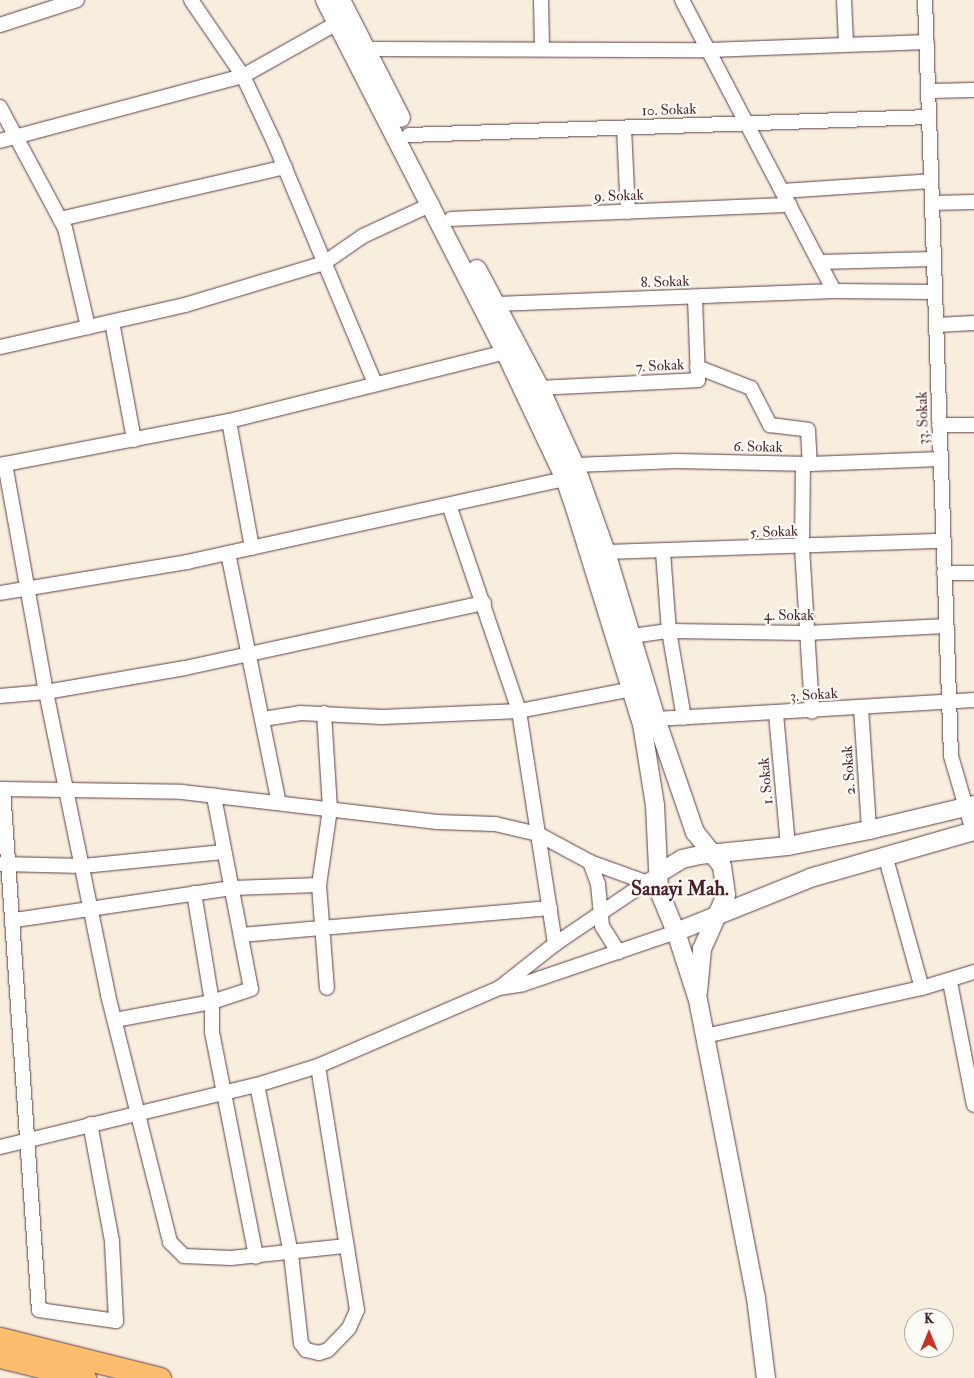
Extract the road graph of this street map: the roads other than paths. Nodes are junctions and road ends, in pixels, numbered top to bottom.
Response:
1 (77, 0) edge
2 (191, 0) edge
3 (325, 0) edge
4 (342, 0) edge
5 (541, 0) edge
6 (682, 0) edge
7 (844, 0) edge
8 (924, 0) edge
9 (339, 22) junction
10 (0, 25) edge
11 (927, 42) junction
12 (846, 43) junction
13 (367, 48) junction
14 (542, 49) junction
15 (709, 50) junction
16 (243, 76) junction
17 (929, 90) junction
18 (974, 90) edge
19 (0, 107) edge
20 (929, 117) junction
21 (748, 124) junction
22 (624, 128) junction
23 (410, 135) junction
24 (16, 137) junction
25 (0, 141) edge
26 (285, 167) junction
27 (931, 181) junction
28 (782, 190) junction
29 (974, 202) edge
30 (932, 203) junction
31 (432, 204) junction
32 (790, 204) junction
33 (628, 212) junction
34 (60, 219) junction
35 (451, 219) junction
36 (934, 259) junction
37 (324, 262) junction
38 (819, 262) junction
39 (834, 292) junction
40 (934, 292) junction
41 (695, 298) junction
42 (496, 304) junction
43 (112, 322) junction
44 (974, 323) edge
45 (936, 325) junction
46 (88, 327) junction
47 (0, 347) edge
48 (505, 352) junction
49 (697, 367) junction
50 (374, 384) junction
51 (540, 388) junction
52 (229, 421) junction
53 (974, 424) edge
54 (939, 425) junction
55 (134, 440) junction
56 (940, 459) junction
57 (807, 464) junction
58 (3, 465) edge
59 (570, 472) junction
60 (449, 505) junction
61 (943, 541) junction
62 (802, 547) junction
63 (252, 548) junction
64 (606, 552) junction
65 (663, 552) junction
66 (228, 553) junction
67 (944, 573) junction
68 (974, 573) edge
69 (28, 588) junction
70 (0, 593) edge
71 (484, 603) junction
72 (946, 626) junction
73 (669, 631) junction
74 (807, 634) junction
75 (632, 636) junction
76 (251, 653) junction
77 (632, 690) junction
78 (46, 692) junction
79 (0, 696) edge
80 (974, 700) edge
81 (949, 701) junction
82 (861, 708) junction
83 (519, 710) junction
84 (812, 712) junction
85 (324, 713) junction
86 (776, 714) junction
87 (684, 718) junction
88 (656, 719) junction
89 (263, 720) junction
90 (2, 789) edge
91 (66, 789) junction
92 (214, 796) junction
93 (279, 803) junction
94 (970, 806) edge
95 (330, 809) junction
96 (869, 830) junction
97 (974, 831) edge
98 (538, 834) junction
99 (788, 846) junction
100 (223, 852) junction
101 (711, 855) junction
102 (884, 855) junction
103 (590, 862) junction
104 (5, 864) edge
105 (83, 866) junction
106 (652, 878) junction
107 (319, 885) junction
108 (232, 888) junction
109 (194, 893) junction
110 (550, 908) junction
111 (92, 910) junction
112 (601, 913) junction
113 (717, 917) junction
114 (15, 920) junction
115 (322, 926) junction
116 (676, 932) junction
117 (241, 935) junction
118 (555, 944) junction
119 (618, 952) junction
120 (974, 972) edge
121 (950, 982) junction
122 (326, 988) dead end
123 (500, 988) junction
124 (922, 988) junction
125 (698, 1000) junction
126 (212, 1002) junction
127 (115, 1020) junction
128 (705, 1036) junction
129 (318, 1066) junction
130 (257, 1085) junction
131 (223, 1094) junction
132 (974, 1105) edge
133 (139, 1116) junction
134 (90, 1124) junction
135 (30, 1140) junction
136 (0, 1147) edge
137 (346, 1246) junction
138 (291, 1254) junction
139 (256, 1256) junction
140 (0, 1338) edge
141 (0, 1357) edge
142 (766, 1375) edge
143 (85, 1378) edge
144 (160, 1378) edge

1 - 10 street
2 - 16 street
3 - 9 street
4 - 13 street
5 - 14 street
6 - 15 street
7 - 12 street
8 - 11 street, 33. Sokak
9 - 16 street
9 - 31 street
11 - 12 street
11 - 17 street, 33. Sokak
12 - 15 street
13 - 14 street
13 - 23 street
14 - 15 street
15 - 21 street
16 - 24 street
16 - 26 street
17 - 18 street
17 - 20 street, 33. Sokak
19 - 24 street
20 - 21 street, 10. Sokak
20 - 27 street, 33. Sokak
21 - 22 street, 10. Sokak
21 - 28 street
22 - 23 street, 10. Sokak
22 - 33 street
23 - 35 street
24 - 25 street
24 - 34 street
26 - 34 street
26 - 37 street
27 - 28 street
27 - 30 street, 33. Sokak
28 - 32 street
29 - 30 street
30 - 36 street, 33. Sokak
31 - 37 street
31 - 48 street
32 - 33 street, 9. Sokak
32 - 38 street
33 - 35 street, 9. Sokak
34 - 46 street
35 - 42 street
36 - 38 street
36 - 40 street, 33. Sokak
37 - 43 street
37 - 50 street
38 - 39 street
39 - 40 street, 8. Sokak
39 - 41 street, 8. Sokak
40 - 45 street, 33. Sokak
41 - 42 street, 8. Sokak
41 - 49 street, 7. Sokak
42 - 51 street
43 - 46 street
43 - 55 street
44 - 45 street
45 - 54 street, 33. Sokak
46 - 47 street
48 - 50 street
48 - 59 street
49 - 51 street, 7. Sokak
49 - 57 street
50 - 52 street
51 - 59 street
52 - 55 street
52 - 63 street
53 - 54 street
54 - 56 street, 33. Sokak
55 - 58 street
56 - 57 street, 6. Sokak
56 - 61 street, 33. Sokak
57 - 59 street, 6. Sokak
57 - 62 street
58 - 69 street
59 - 60 street, 6. Sokak
59 - 64 street
59 - 77 street
60 - 63 street, 6. Sokak
60 - 71 street
61 - 62 street, 5. Sokak
61 - 67 street, 33. Sokak
62 - 65 street, 5. Sokak
62 - 74 street
63 - 66 street, 6. Sokak
64 - 65 street, 5. Sokak
64 - 75 street
65 - 73 street
66 - 69 street, 6. Sokak
66 - 76 street
67 - 68 street
67 - 72 street, 33. Sokak
69 - 70 street, 6. Sokak
69 - 78 street
71 - 76 street
71 - 83 street
72 - 74 street, 4. Sokak
72 - 81 street, 33. Sokak
73 - 74 street, 4. Sokak
73 - 75 street, 4. Sokak
73 - 87 street
74 - 84 street
75 - 88 street
76 - 78 street
76 - 89 street
77 - 83 street
77 - 106 street
78 - 79 street
78 - 91 street
80 - 81 street, 3. Sokak
81 - 82 street, 3. Sokak
81 - 94 street, 33. Sokak
82 - 84 street, 3. Sokak
82 - 96 street, 2. Sokak
83 - 85 street
83 - 98 street
84 - 86 street, 3. Sokak
85 - 89 street
85 - 95 street
86 - 87 street, 3. Sokak
86 - 99 street, 1. Sokak
87 - 88 street, 3. Sokak
88 - 101 street
89 - 93 street
90 - 91 street
90 - 104 street
91 - 92 street
91 - 105 street
92 - 93 street
92 - 100 street
93 - 95 street
94 - 96 street
94 - 97 street, 33. Sokak
95 - 98 street
95 - 107 street
96 - 99 street
97 - 102 street
98 - 103 street
98 - 110 street
99 - 101 street
100 - 105 street
100 - 108 street
101 - 106 street
101 - 113 street
102 - 113 street
102 - 124 street
103 - 106 street
103 - 112 street
104 - 105 street
104 - 114 street
105 - 111 street
106 - 112 street
106 - 116 street
107 - 108 street
107 - 115 street
108 - 109 street
108 - 117 street
109 - 111 street
109 - 126 street
110 - 115 street
110 - 118 street
111 - 114 street
111 - 127 street
112 - 118 street
112 - 119 street
113 - 116 street
113 - 125 street
114 - 135 street
115 - 117 street
115 - 122 street
116 - 119 street
116 - 125 street
117 - 126 street
118 - 123 street
119 - 123 street
120 - 121 street
121 - 124 street
121 - 132 street
123 - 129 street
124 - 128 street
125 - 128 street
126 - 127 street
126 - 131 street
127 - 133 street
128 - 142 street
129 - 130 street
129 - 137 street
130 - 131 street
130 - 138 street
131 - 133 street
131 - 139 street
133 - 134 street
133 - 139 street
134 - 135 street
134 - 135 street
135 - 136 street
137 - 138 street
137 - 138 street
138 - 139 street
140 - 144 main road
141 - 143 main road

